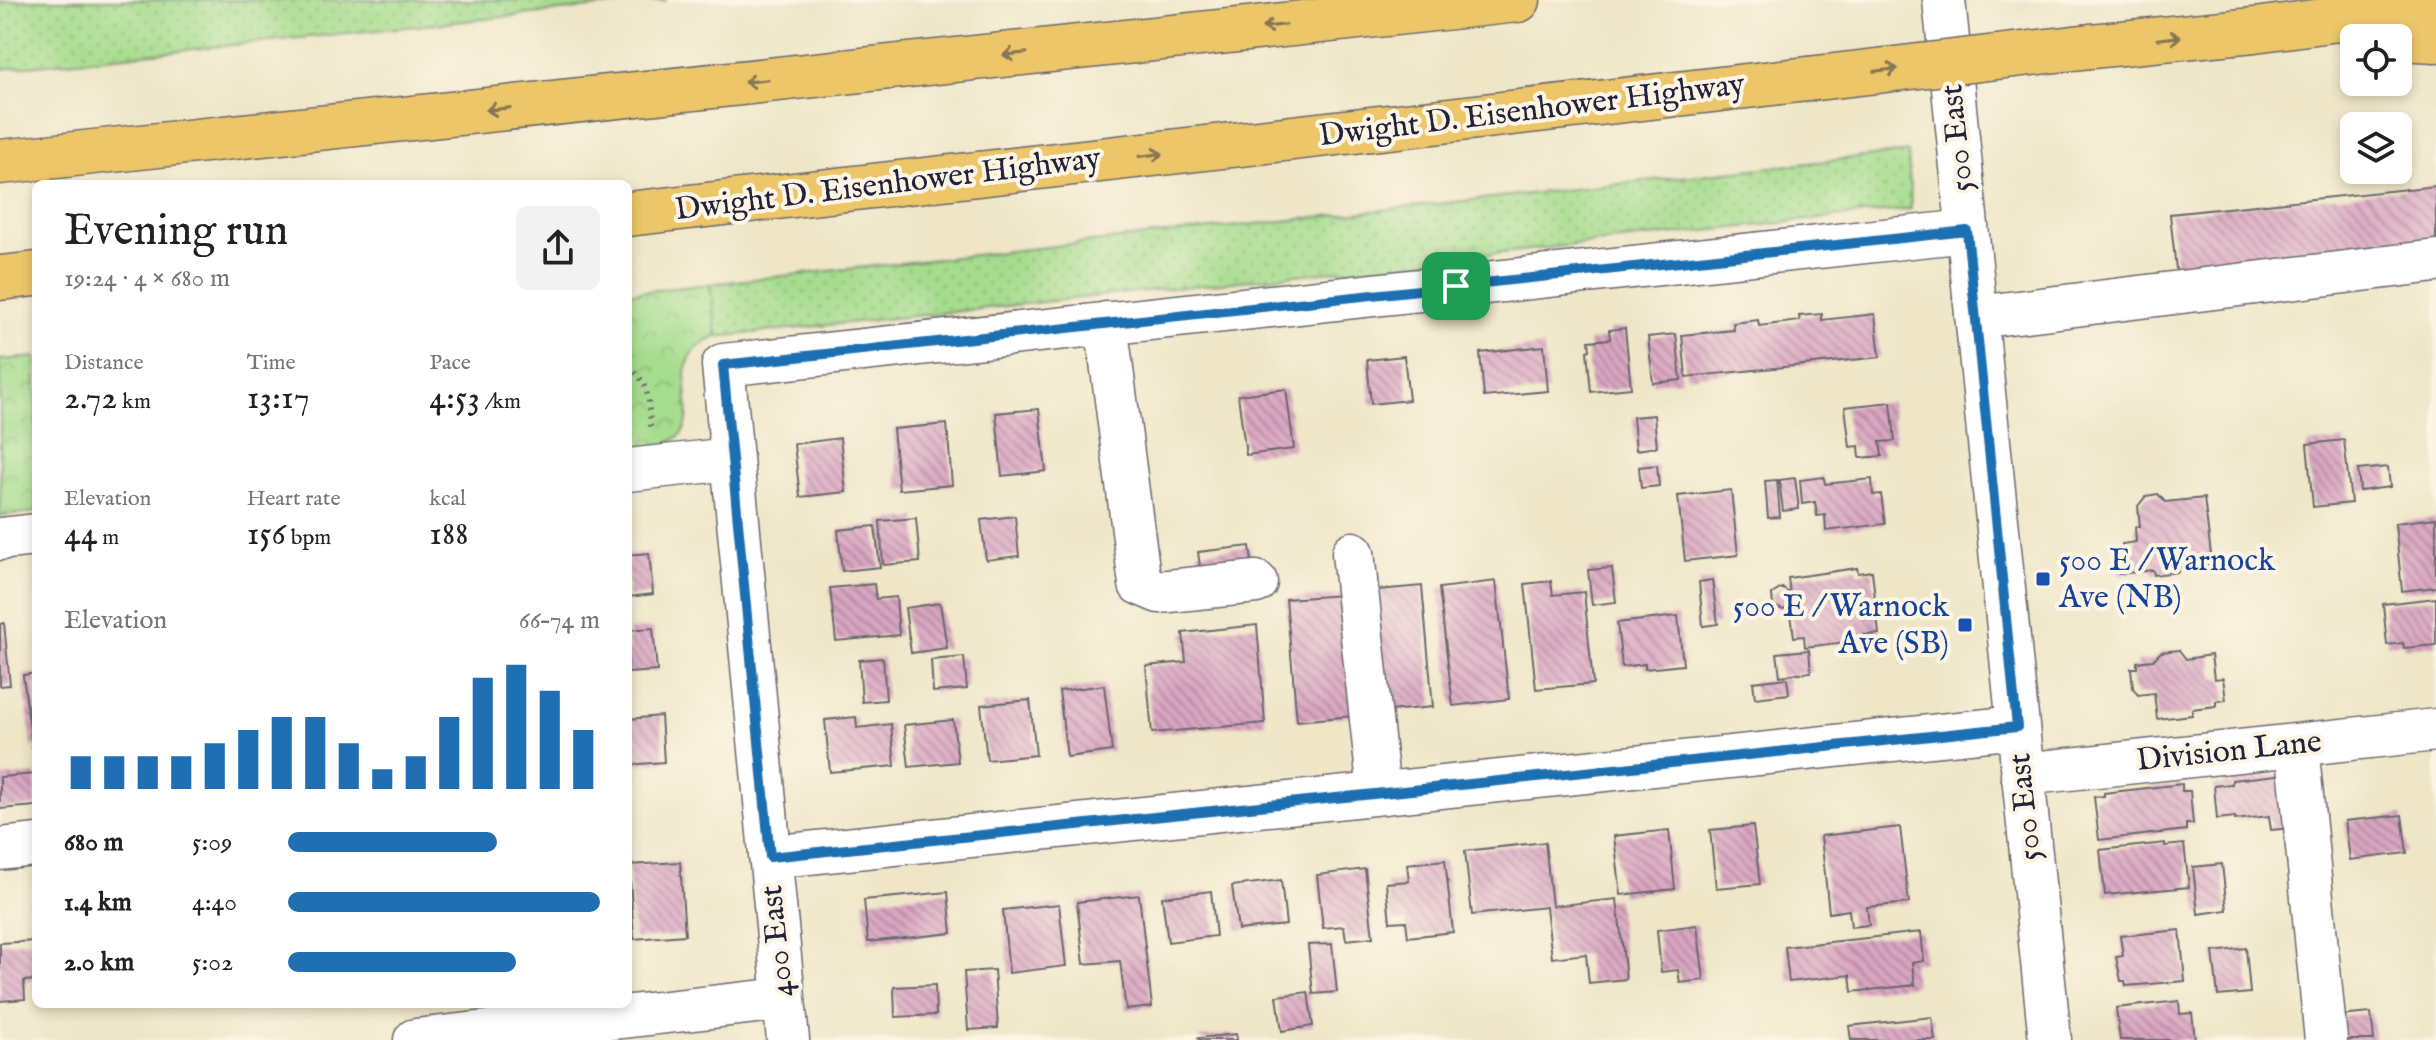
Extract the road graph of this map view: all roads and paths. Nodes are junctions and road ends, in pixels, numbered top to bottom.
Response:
1 (1518, 0) edge
2 (1944, 0) edge
3 (2436, 6) edge
4 (2254, 30) junction
5 (2436, 40) edge
6 (0, 162) edge
7 (632, 214) edge
8 (1967, 231) junction
9 (2436, 261) edge
10 (32, 274) edge
11 (0, 278) edge
12 (1976, 317) junction
13 (1106, 323) junction
14 (632, 369) edge
15 (652, 436) dead end
16 (731, 459) junction
17 (632, 470) edge
18 (32, 535) edge
19 (0, 539) edge
20 (1353, 553) dead end
21 (1256, 582) dead end
22 (2017, 727) junction
23 (2436, 730) edge
24 (2297, 745) junction
25 (2022, 774) junction
26 (1379, 793) junction
27 (32, 845) edge
28 (0, 849) edge
29 (770, 857) junction
30 (784, 999) junction
31 (415, 1040) edge
32 (788, 1040) edge
33 (2050, 1040) edge
34 (2326, 1040) edge

1 -> 6 highway
2 - 8 street, 500 East
3 - 4 highway, Dwight D. Eisenhower Highway
4 - 5 highway
7 -> 4 highway, Dwight D. Eisenhower Highway, bridge
8 - 12 street, 500 East
8 - 13 street
9 - 12 street
10 - 11 highway
12 - 22 street, 500 East
13 - 16 street, 400 East
13 - 21 street
14 - 15 path
16 - 17 street
16 - 29 street, 400 East
18 - 19 street
20 - 26 street
22 - 25 street, 500 East
22 - 26 street
23 - 24 street, Division Lane
24 - 25 street, Division Lane
24 - 34 street
25 - 33 street, 500 East
26 - 29 street
27 - 28 street
29 - 30 street, 400 East
30 - 31 street
30 - 32 street, 400 East

